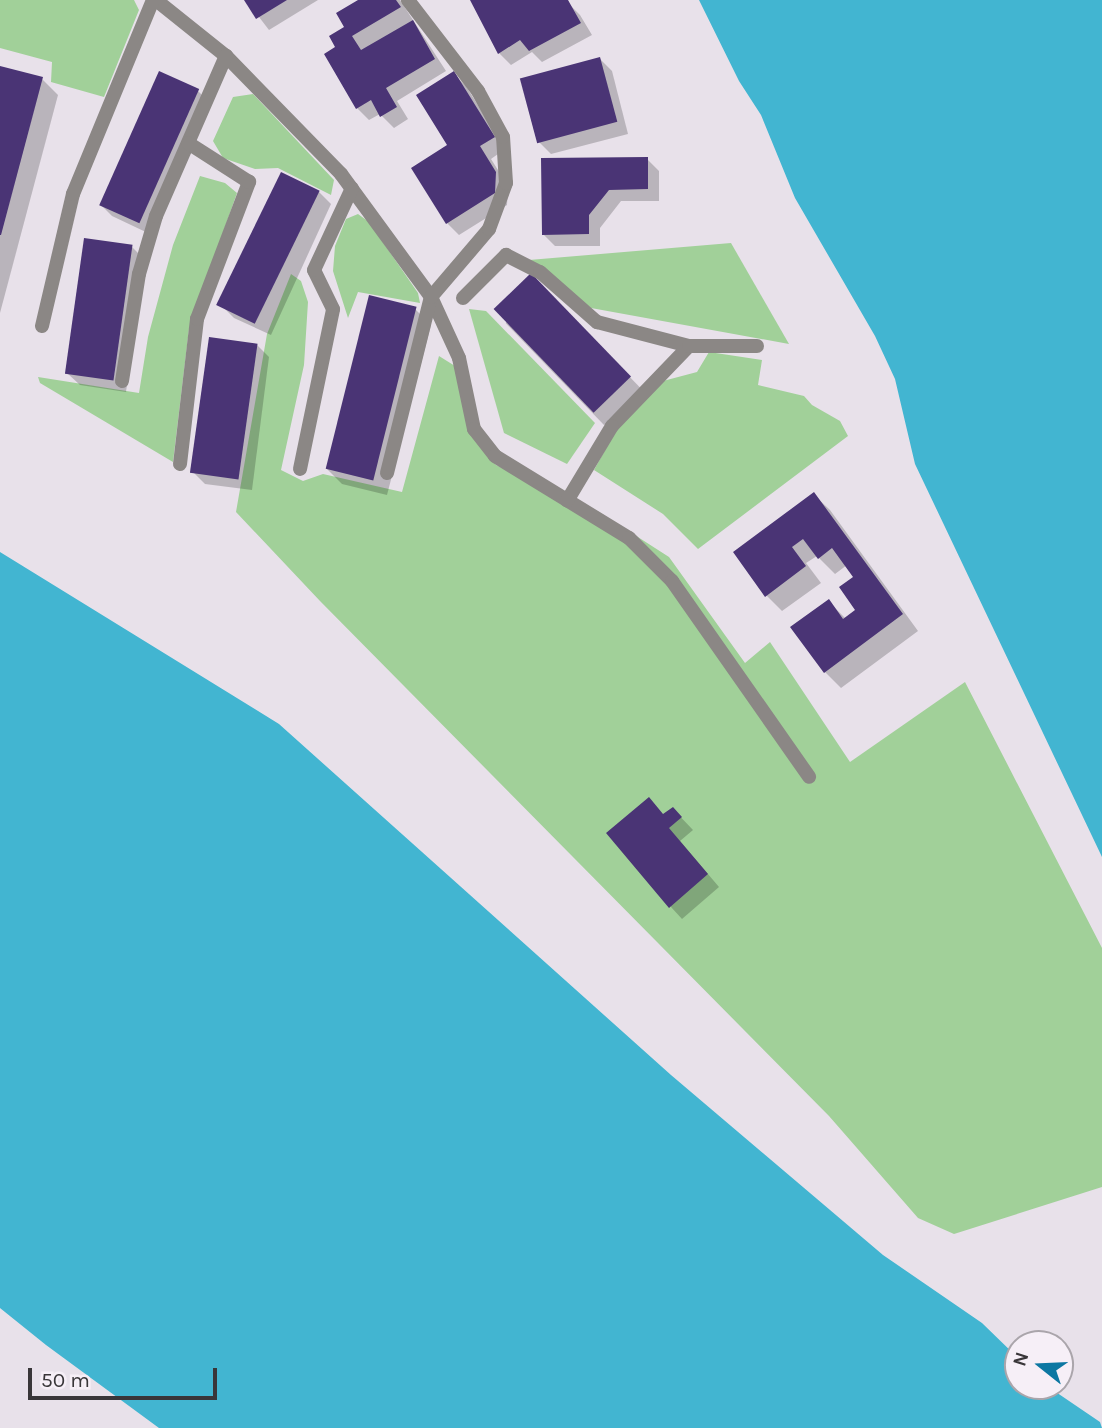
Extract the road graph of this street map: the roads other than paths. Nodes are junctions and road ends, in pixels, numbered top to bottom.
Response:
1 (155, 0) edge
2 (408, 0) edge
3 (226, 56) junction
4 (188, 143) junction
5 (352, 188) junction
6 (431, 297) junction
7 (463, 298) dead end
8 (42, 326) dead end
9 (688, 346) junction
10 (757, 346) dead end
11 (122, 381) dead end
12 (180, 464) dead end
13 (300, 469) dead end
14 (387, 473) dead end
15 (566, 501) junction
16 (808, 777) dead end

1 - 3 street
1 - 8 street
2 - 6 street
3 - 4 street
3 - 5 street
4 - 11 street
4 - 12 street
5 - 6 street
5 - 13 street
6 - 14 street
6 - 15 street
7 - 9 street
9 - 10 street
9 - 15 street
15 - 16 street

